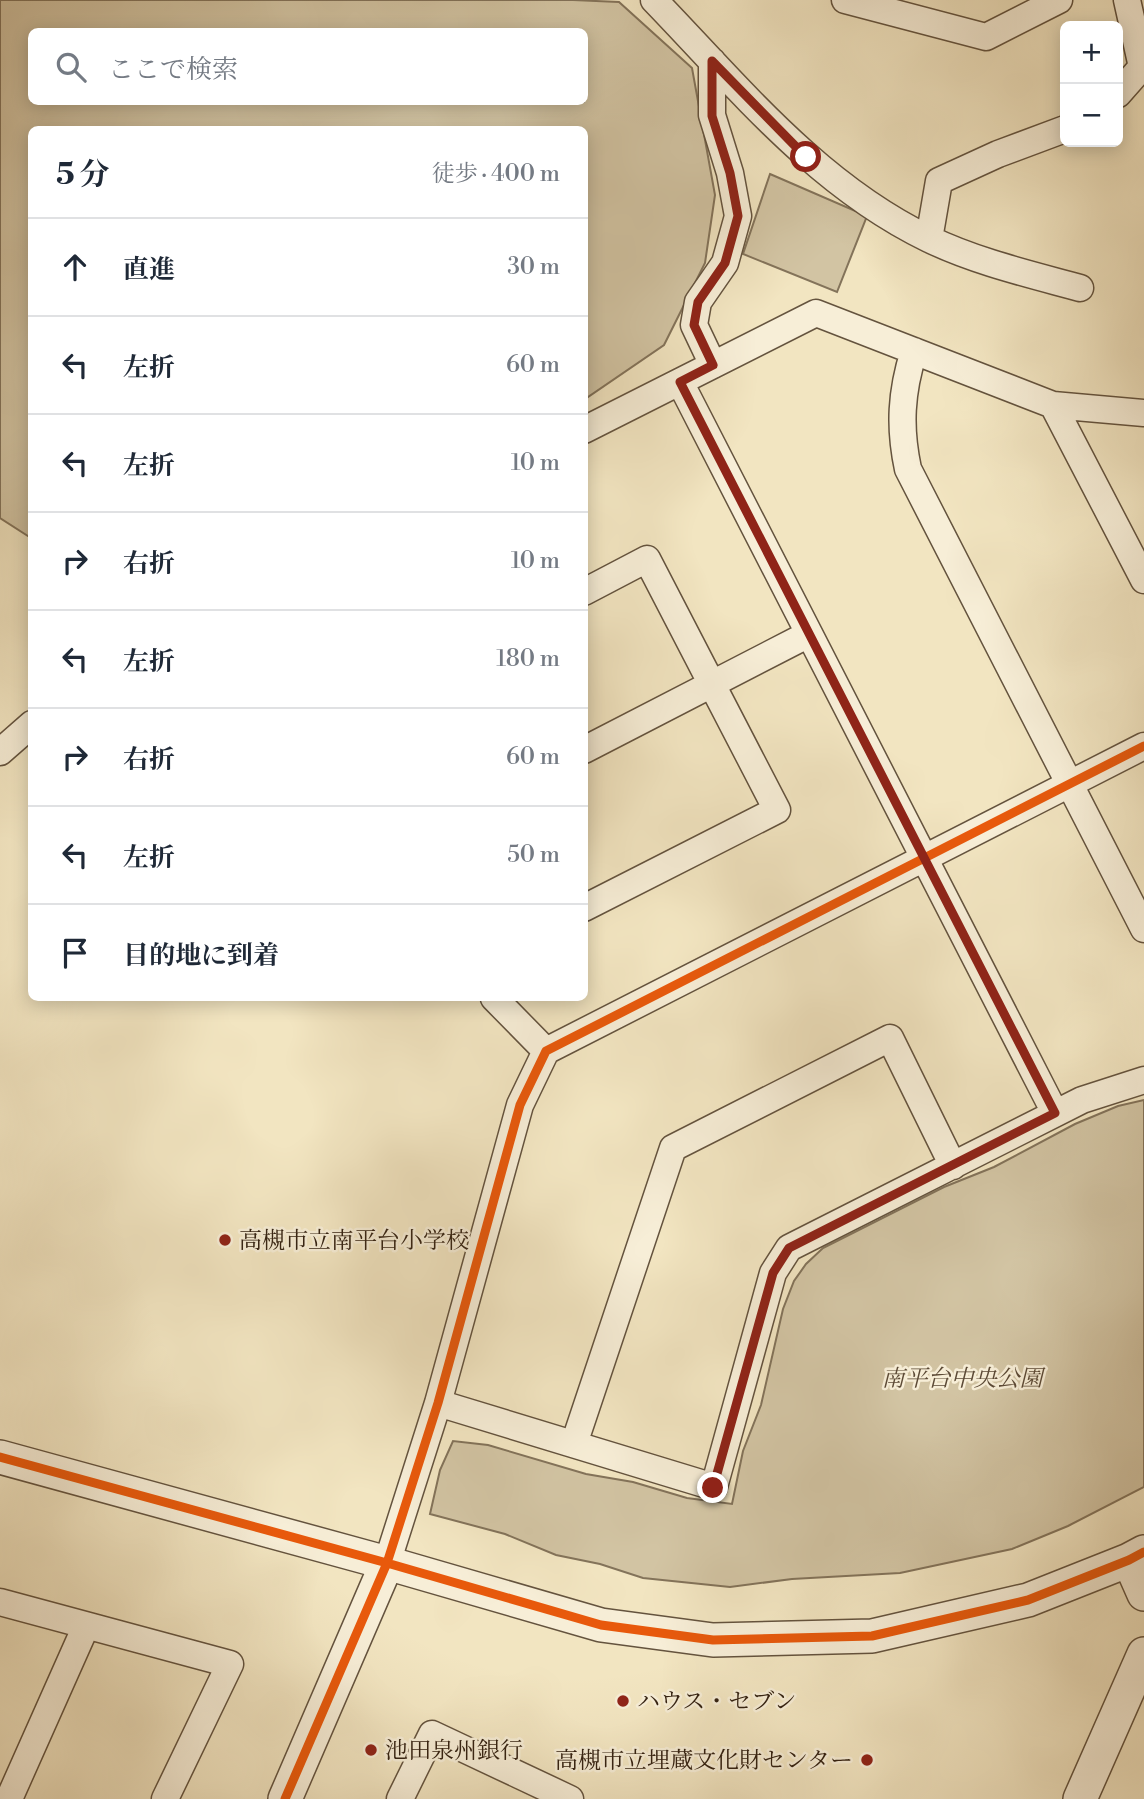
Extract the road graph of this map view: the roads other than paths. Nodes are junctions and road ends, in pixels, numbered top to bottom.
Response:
1 (654, 0) edge
2 (845, 0) edge
3 (1059, 0) edge
4 (1127, 0) edge
5 (712, 61) junction
6 (1123, 88) edge
7 (1060, 131) edge
8 (929, 239) junction
9 (1080, 288) dead end
10 (914, 351) junction
11 (713, 365) junction
12 (680, 382) junction
13 (1053, 405) junction
14 (1144, 413) edge
15 (588, 428) edge
16 (1144, 580) edge
17 (588, 590) edge
18 (810, 634) junction
19 (712, 684) junction
20 (28, 728) edge
21 (1144, 746) edge
22 (588, 748) edge
23 (0, 752) edge
24 (1070, 784) junction
25 (925, 858) junction
26 (588, 906) edge
27 (1144, 929) edge
28 (497, 1001) edge
29 (546, 1051) junction
30 (1144, 1080) edge
31 (1055, 1113) junction
32 (953, 1166) junction
33 (438, 1403) junction
34 (574, 1444) junction
35 (0, 1457) edge
36 (1136, 1556) edge
37 (387, 1563) junction
38 (1144, 1594) edge
39 (0, 1602) edge
40 (86, 1626) junction
41 (1144, 1654) edge
42 (9, 1799) edge
43 (165, 1799) edge
44 (285, 1799) edge
45 (400, 1799) edge
46 (570, 1799) edge
47 (1080, 1799) edge

1 - 5 street
2 - 3 street
4 - 6 street
5 - 8 street
5 - 11 street
7 - 8 street
8 - 9 street
10 - 11 street
10 - 13 street
10 - 24 street
11 - 12 street
12 - 15 street
12 - 18 street
13 - 14 street
13 - 16 street
17 - 19 street
18 - 19 street
18 - 25 street
19 - 22 street
19 - 26 street
20 - 23 street
21 - 24 street
24 - 25 street
24 - 27 street
25 - 29 street
25 - 31 street
28 - 29 street
29 - 33 street
30 - 31 street
31 - 32 street
32 - 34 street
32 - 34 street
33 - 34 street
33 - 37 street
35 - 37 street
36 - 37 street
36 - 38 street
37 - 44 street
39 - 40 street
40 - 42 street
40 - 43 street
41 - 47 street
45 - 46 street

